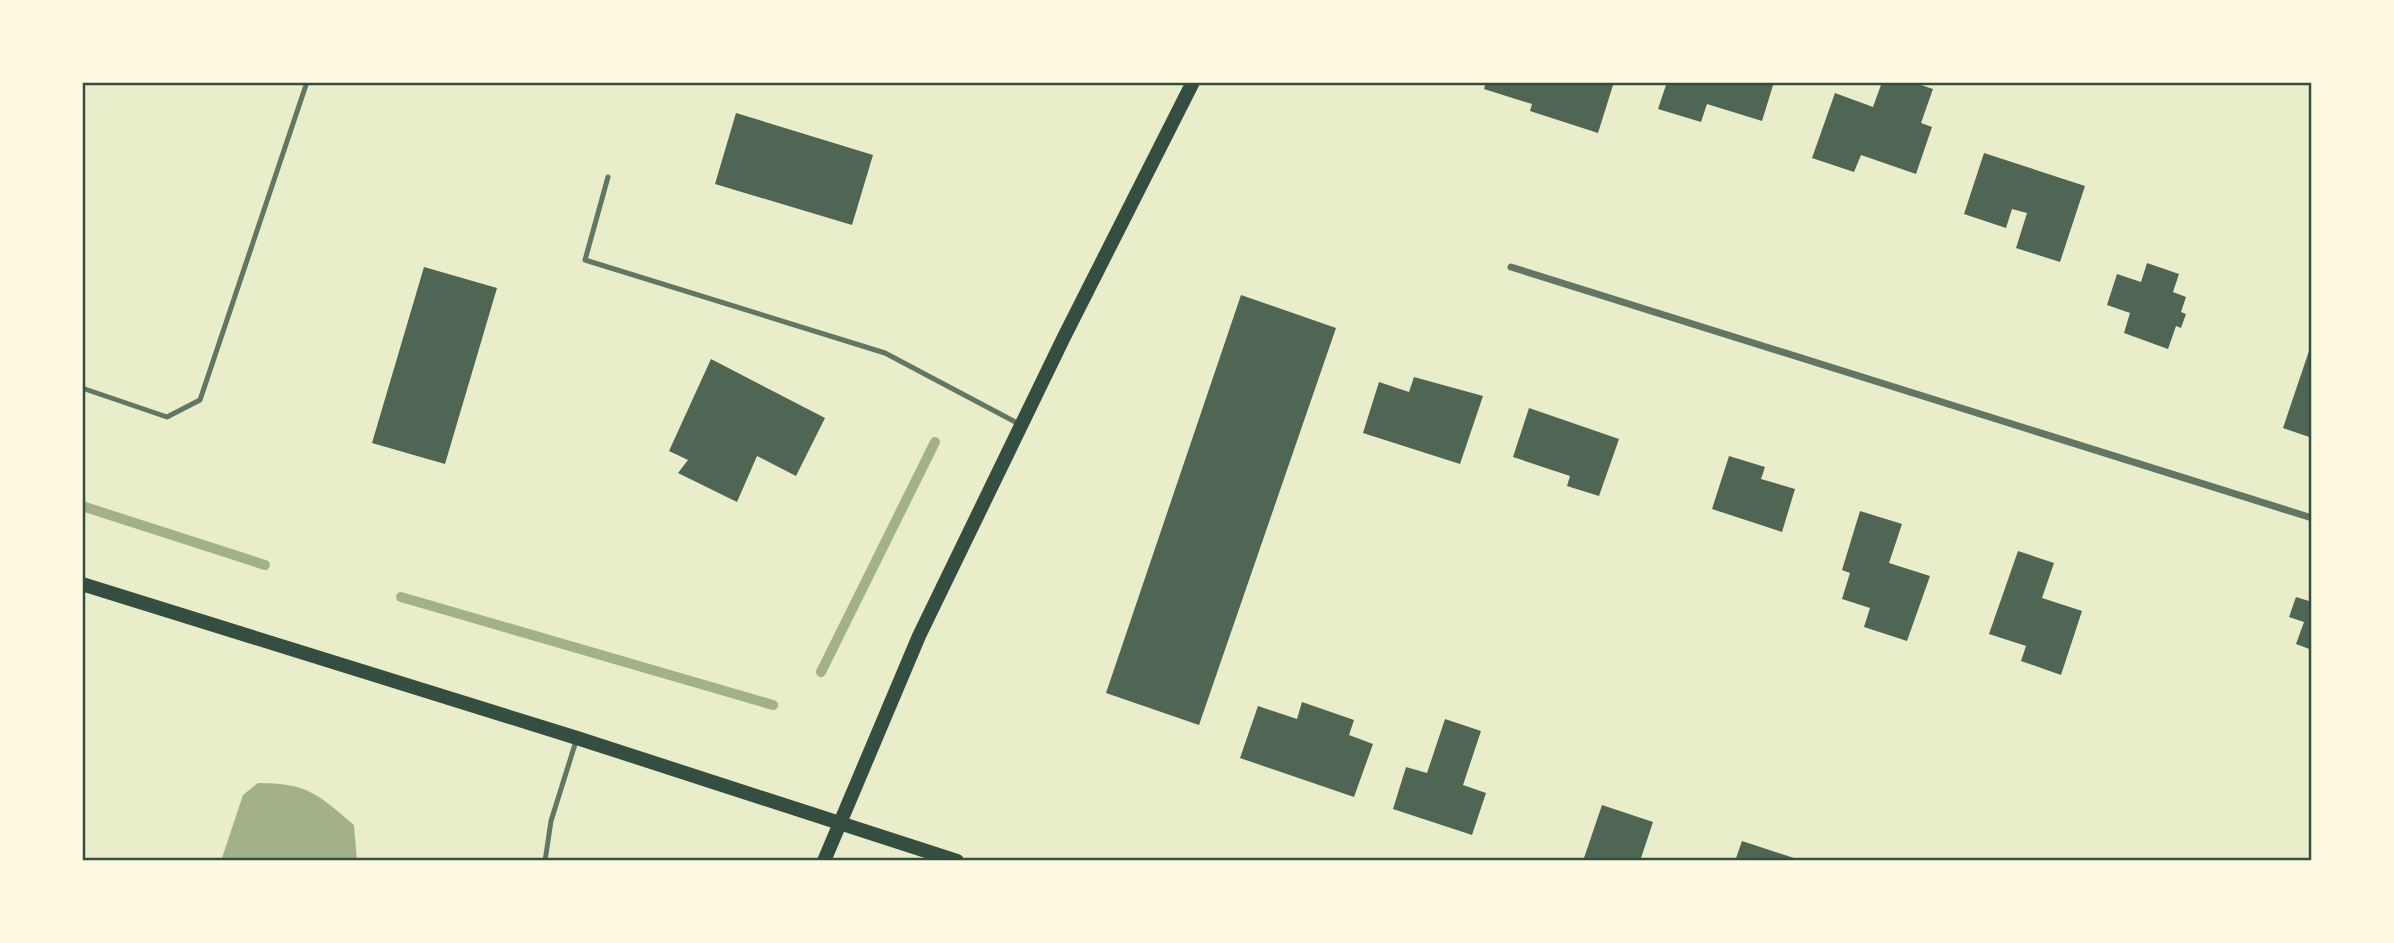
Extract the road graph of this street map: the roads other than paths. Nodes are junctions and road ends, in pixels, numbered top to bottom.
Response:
1 (307, 82) edge
2 (1193, 82) edge
3 (608, 177) dead end
4 (1511, 267) dead end
5 (82, 388) edge
6 (1021, 425) junction
7 (2312, 518) edge
8 (82, 584) edge
9 (577, 738) junction
10 (840, 823) junction
11 (545, 861) edge
12 (824, 861) edge
13 (957, 861) edge

1 - 5 lane
2 - 6 main road
3 - 6 lane
4 - 7 street
6 - 10 main road
8 - 9 main road
9 - 10 main road
9 - 11 lane
10 - 12 main road
10 - 13 main road

